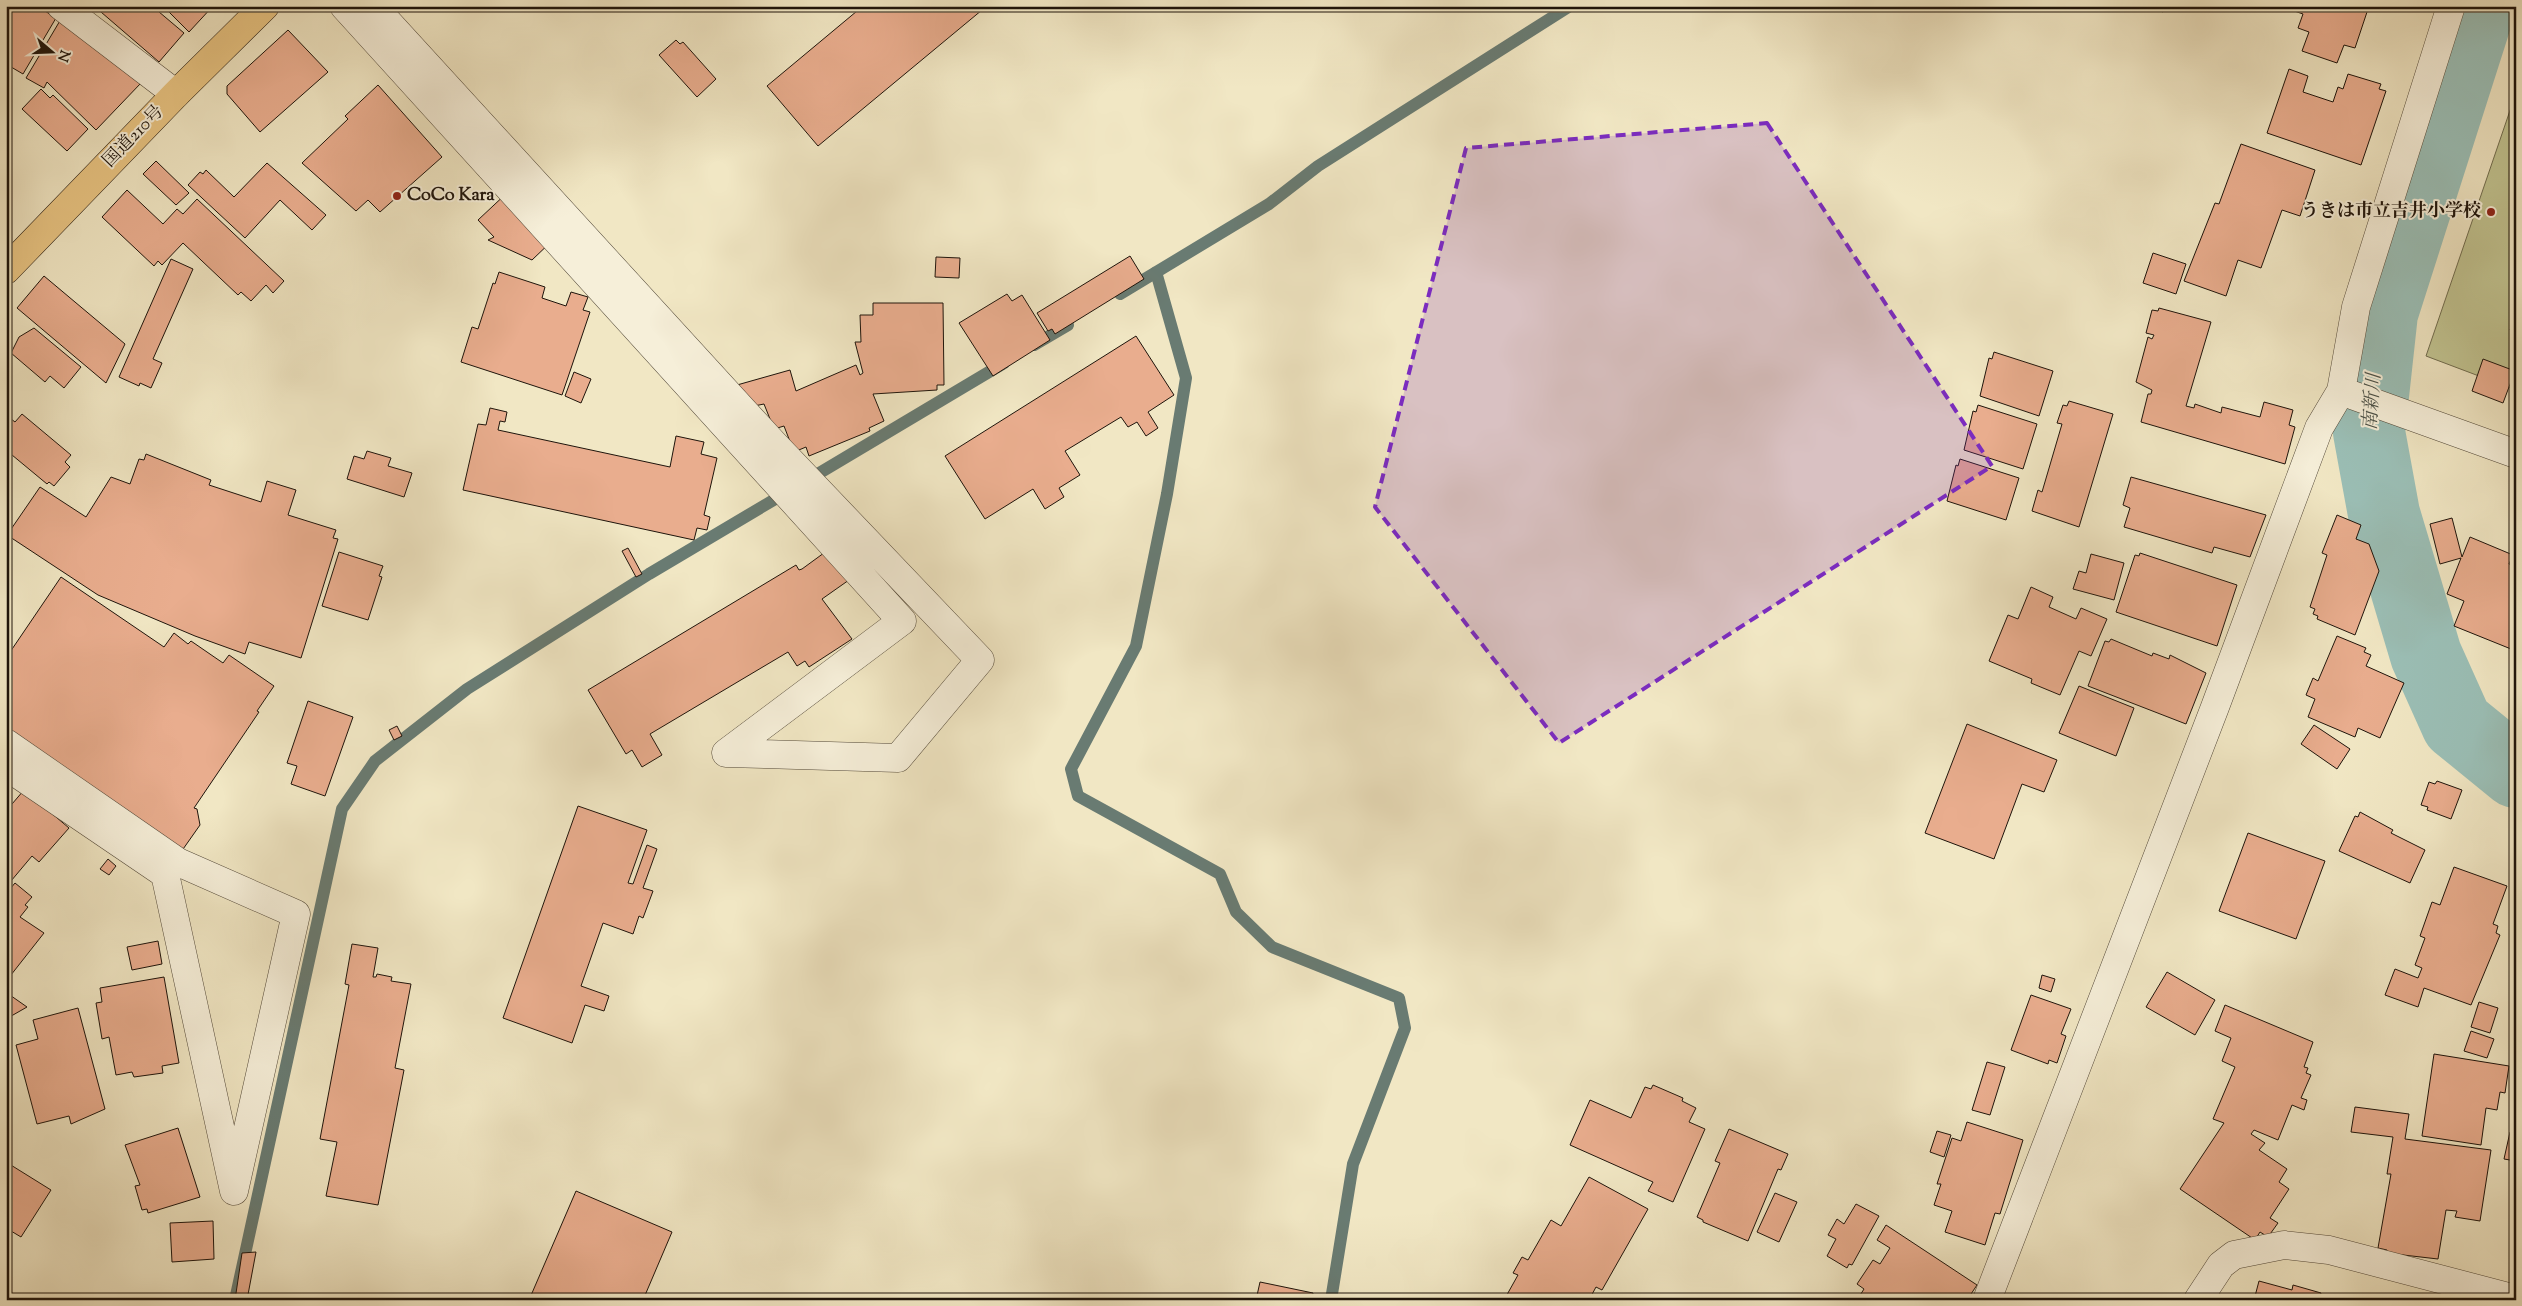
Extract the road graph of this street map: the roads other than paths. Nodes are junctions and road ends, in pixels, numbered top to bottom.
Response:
1 (62, 6) edge
2 (266, 6) edge
3 (344, 6) edge
4 (373, 6) edge
5 (2451, 6) edge
6 (176, 94) junction
7 (6, 270) edge
8 (2349, 394) junction
9 (2516, 454) edge
10 (6, 743) edge
11 (6, 766) edge
12 (2516, 1299) edge
13 (1987, 1300) edge
14 (2198, 1300) edge

1 - 6 street
2 - 6 highway, 国道210号
3 - 4 street
5 - 8 street
6 - 7 highway, 国道210号
8 - 9 street
8 - 13 street
10 - 11 street
12 - 14 street

